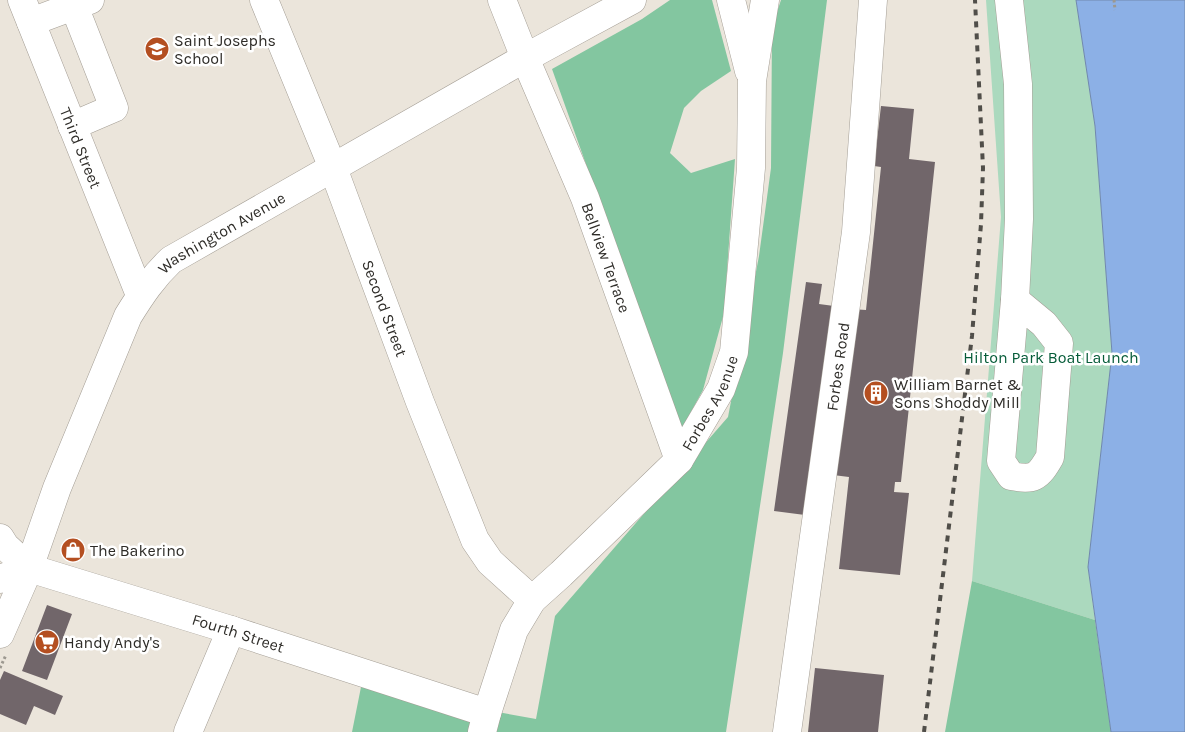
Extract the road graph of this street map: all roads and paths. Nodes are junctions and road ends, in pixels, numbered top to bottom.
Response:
1 (264, 0) edge
2 (502, 0) edge
3 (632, 0) edge
4 (731, 0) edge
5 (765, 0) edge
6 (874, 0) edge
7 (1009, 0) edge
8 (1114, 0) edge
9 (83, 3) edge
10 (1115, 10) dead end
11 (26, 11) edge
12 (525, 58) junction
13 (752, 81) junction
14 (72, 126) junction
15 (333, 168) junction
16 (140, 295) junction
17 (1016, 300) junction
18 (679, 460) junction
19 (0, 538) edge
20 (29, 568) junction
21 (0, 579) edge
22 (532, 600) junction
23 (232, 630) junction
24 (0, 634) edge
25 (484, 722) edge
26 (188, 732) edge
27 (787, 732) edge

1 - 15 street, Second Street
2 - 12 street, Bellview Terrace
3 - 12 street, Washington Avenue
4 - 13 street
5 - 13 street, Forbes Avenue
6 - 27 street, Forbes Road
7 - 17 street
8 - 10 path
9 - 11 street
9 - 14 street
11 - 14 street, Third Street
12 - 15 street, Washington Avenue
12 - 18 street, Bellview Terrace
13 - 18 street, Forbes Avenue
14 - 16 street, Third Street
15 - 16 street, Washington Avenue
15 - 22 street, Second Street
16 - 20 street, Washington Avenue
17 - 17 street
18 - 22 street, Forbes Avenue
19 - 20 street, Fourth Street
20 - 21 street
20 - 23 street, Fourth Street
20 - 24 street, Washington Avenue
22 - 25 street, Forbes Avenue
23 - 25 street, Fourth Street
23 - 26 street

